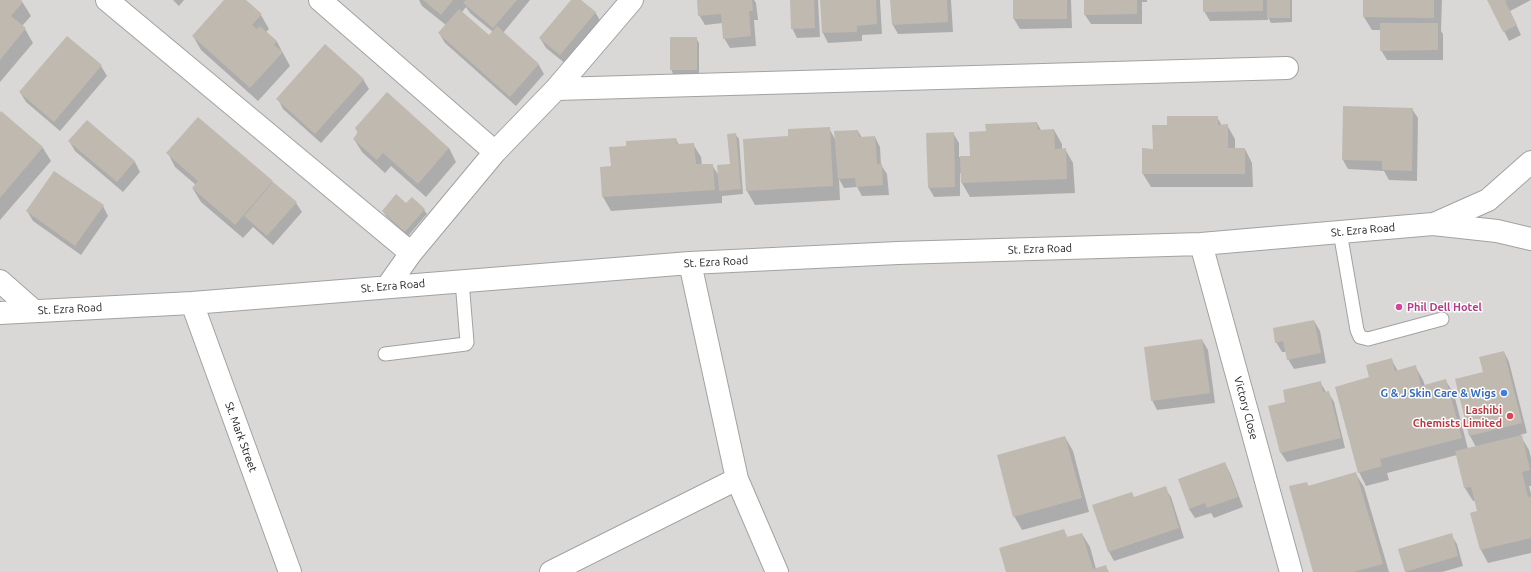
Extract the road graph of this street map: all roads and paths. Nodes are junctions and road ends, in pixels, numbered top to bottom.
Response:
1 (107, 0) edge
2 (320, 0) edge
3 (632, 0) edge
4 (1286, 68) dead end
5 (556, 89) junction
6 (495, 152) junction
7 (1531, 162) edge
8 (1433, 224) junction
9 (1340, 232) junction
10 (1531, 239) edge
11 (1201, 244) junction
12 (411, 253) junction
13 (690, 263) junction
14 (462, 281) junction
15 (0, 282) edge
16 (387, 287) junction
17 (192, 303) junction
18 (34, 311) junction
19 (0, 313) edge
20 (1442, 319) dead end
21 (385, 354) dead end
22 (737, 479) junction
23 (290, 572) edge
24 (551, 572) edge
25 (777, 572) edge
26 (1291, 572) edge

1 - 12 street
2 - 6 street
3 - 5 street
4 - 5 street
5 - 6 street
6 - 12 street
7 - 8 street
8 - 9 street, St. Ezra Road
8 - 10 street
9 - 11 street, St. Ezra Road
9 - 20 lane
11 - 13 street, St. Ezra Road
11 - 26 street, Victory Close
12 - 16 street
13 - 14 street, St. Ezra Road
13 - 22 street
14 - 16 street, St. Ezra Road
14 - 21 lane
15 - 18 street
16 - 17 street, St. Ezra Road
17 - 18 street, St. Ezra Road
17 - 23 street, St. Mark Street
18 - 19 street, St. Ezra Road
22 - 24 street
22 - 25 street

